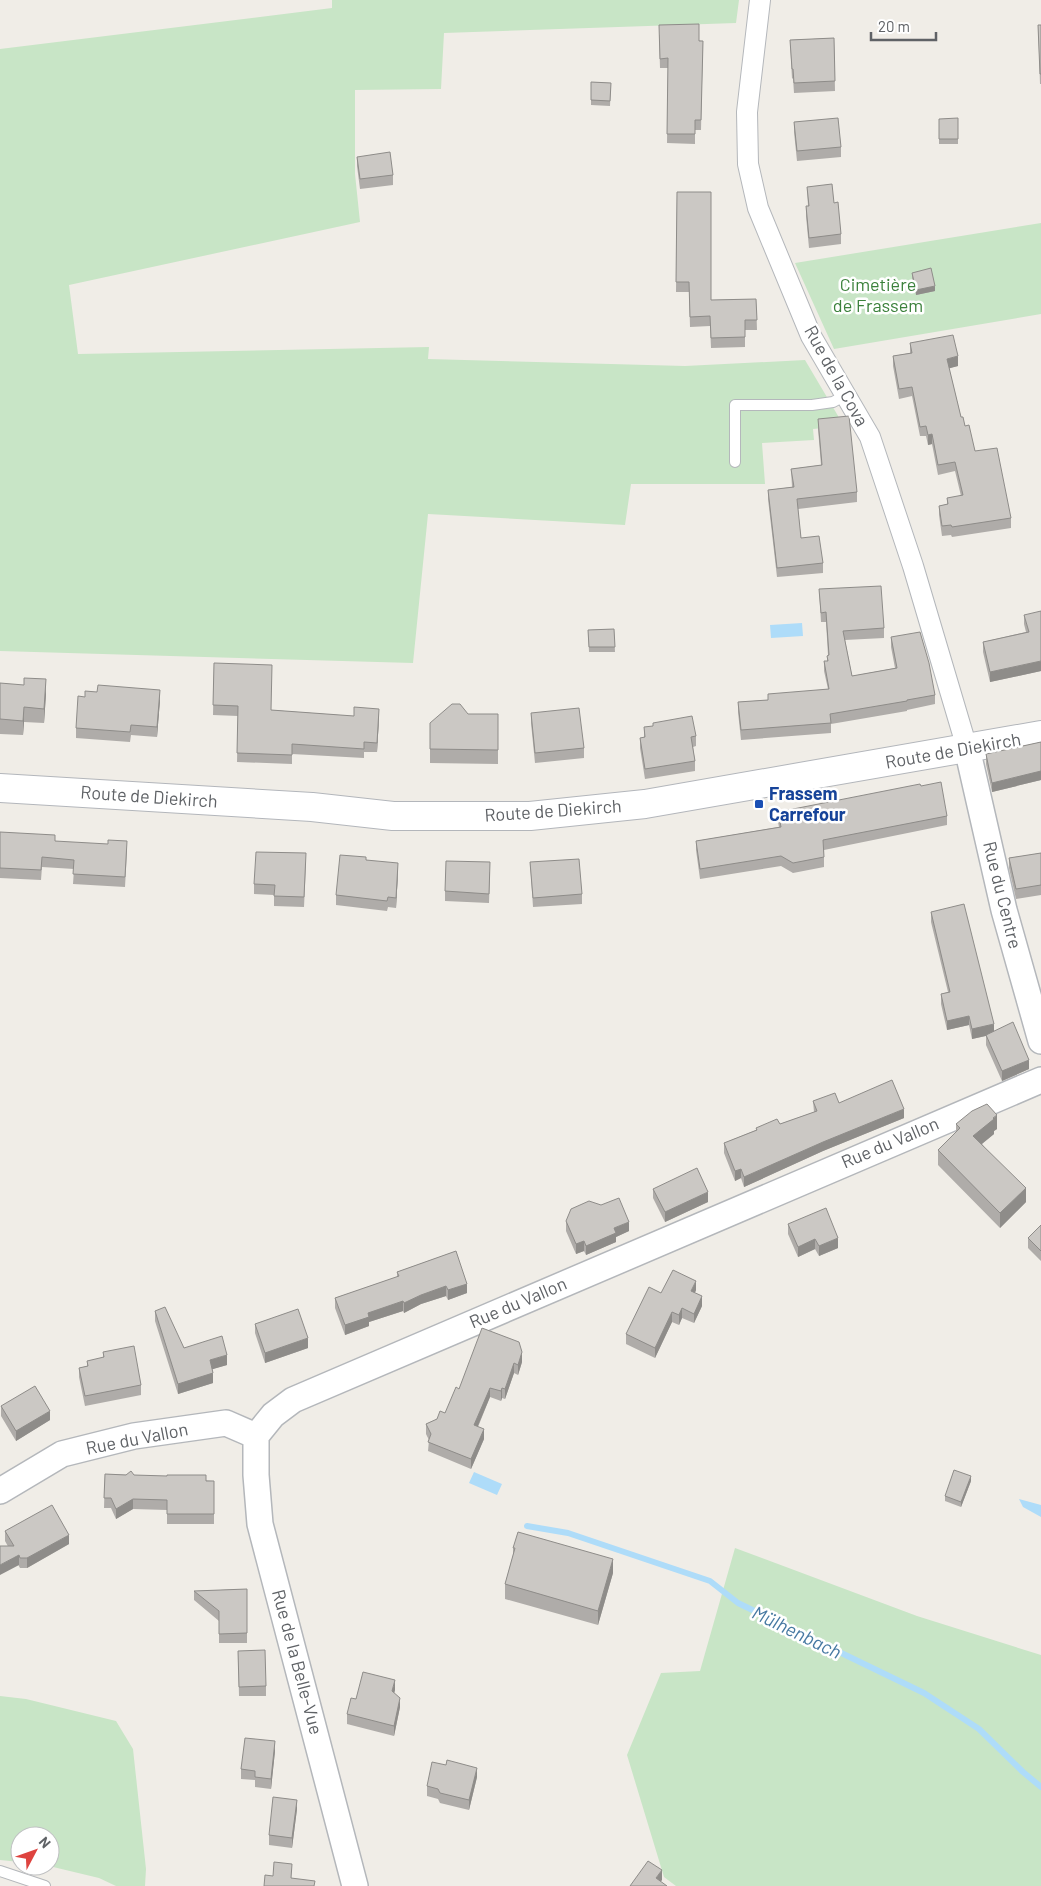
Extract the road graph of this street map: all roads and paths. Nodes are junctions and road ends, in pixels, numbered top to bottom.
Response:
1 (760, 0) edge
2 (846, 395) junction
3 (735, 462) dead end
4 (1041, 736) edge
5 (967, 748) junction
6 (0, 788) edge
7 (1041, 1041) edge
8 (1041, 1080) edge
9 (256, 1436) junction
10 (0, 1490) edge
11 (0, 1871) edge
12 (44, 1886) edge
13 (356, 1886) edge

1 - 2 street, Rue de la Cova
2 - 3 lane
2 - 5 street, Rue de la Cova
4 - 5 main road, Route de Diekirch
5 - 6 main road, Route de Diekirch
5 - 7 street, Rue du Centre
8 - 9 street, Rue du Vallon
9 - 10 street, Rue du Vallon
9 - 13 street, Rue de la Belle-Vue
11 - 12 lane

